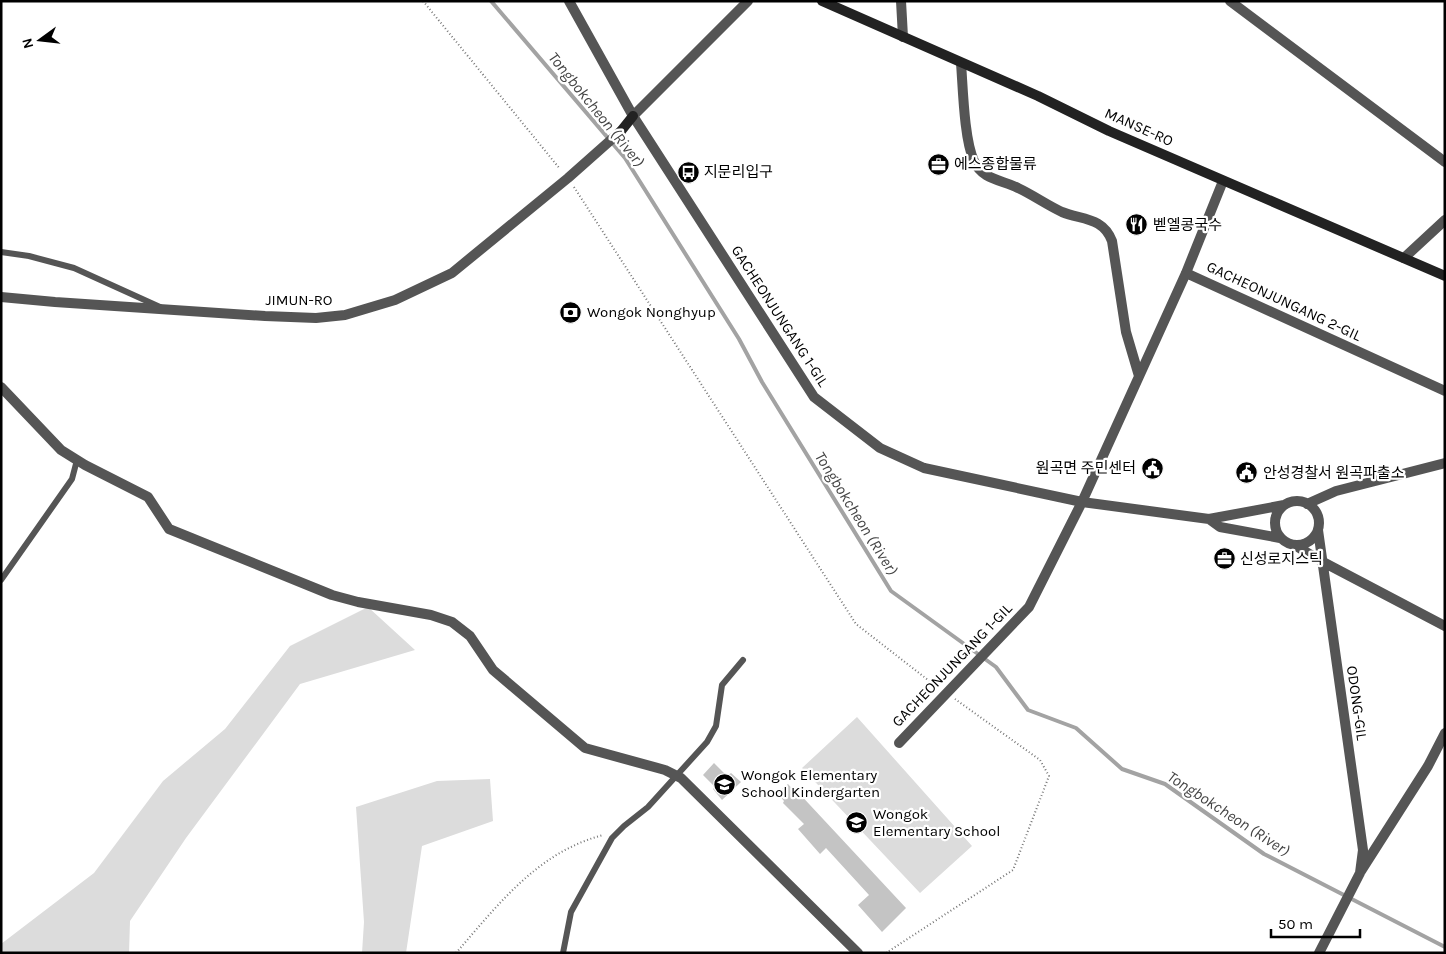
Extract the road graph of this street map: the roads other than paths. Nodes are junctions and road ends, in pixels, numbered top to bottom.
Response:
1 (569, 1) edge
2 (748, 1) edge
3 (822, 1) edge
4 (902, 1) edge
5 (1230, 1) edge
6 (903, 37) junction
7 (961, 63) junction
8 (633, 116) junction
9 (621, 131) joint
10 (1445, 162) edge
11 (1223, 181) junction
12 (1445, 220) edge
13 (1, 252) edge
14 (1404, 258) junction
15 (1186, 273) junction
16 (1445, 276) edge
17 (1, 297) edge
18 (166, 310) junction
19 (1139, 376) junction
20 (1, 387) edge
21 (1445, 391) edge
22 (77, 460) junction
23 (1445, 463) edge
24 (1082, 502) junction
25 (1307, 504) junction
26 (1284, 505) junction
27 (1209, 520) junction
28 (1318, 530) junction
29 (1280, 538) junction
30 (1296, 546) junction
31 (1323, 562) junction
32 (1, 580) edge
33 (1445, 626) edge
34 (743, 660) dead end
35 (1445, 733) edge
36 (899, 743) dead end
37 (677, 776) junction
38 (1358, 876) junction
39 (563, 953) edge
40 (858, 953) edge
41 (1319, 953) edge

1 - 8 street, GACHEONJUNGANG 1-GIL
2 - 8 street
3 - 6 main road, MANSE-RO
4 - 6 street
5 - 10 street
6 - 7 main road, MANSE-RO
7 - 11 main road, MANSE-RO
7 - 19 street
8 - 9 main road
8 - 24 street, GACHEONJUNGANG 1-GIL
9 - 18 street, JIMUN-RO
11 - 14 main road, MANSE-RO
11 - 15 street
12 - 14 street
13 - 18 lane
14 - 16 main road, MANSE-RO
15 - 19 street, GACHEONJUNGANG 2-GIL
15 - 21 street, GACHEONJUNGANG 2-GIL
17 - 18 street, JIMUN-RO
19 - 24 street, GACHEONJUNGANG 2-GIL
20 - 22 street
22 - 32 lane
22 - 37 street
23 - 25 street
24 - 27 street, GACHEONJUNGANG 1-GIL
24 - 36 street, GACHEONJUNGANG 1-GIL
25 - 26 street
25 - 28 street
26 - 27 street, GACHEONJUNGANG 1-GIL
26 - 29 street
27 - 29 street
28 - 30 street
28 - 31 street, ODONG-GIL
29 - 30 street
30 - 31 street
31 - 33 street
31 - 38 street, ODONG-GIL
34 - 37 lane
35 - 38 street
37 - 39 lane
37 - 40 street
38 - 41 street

